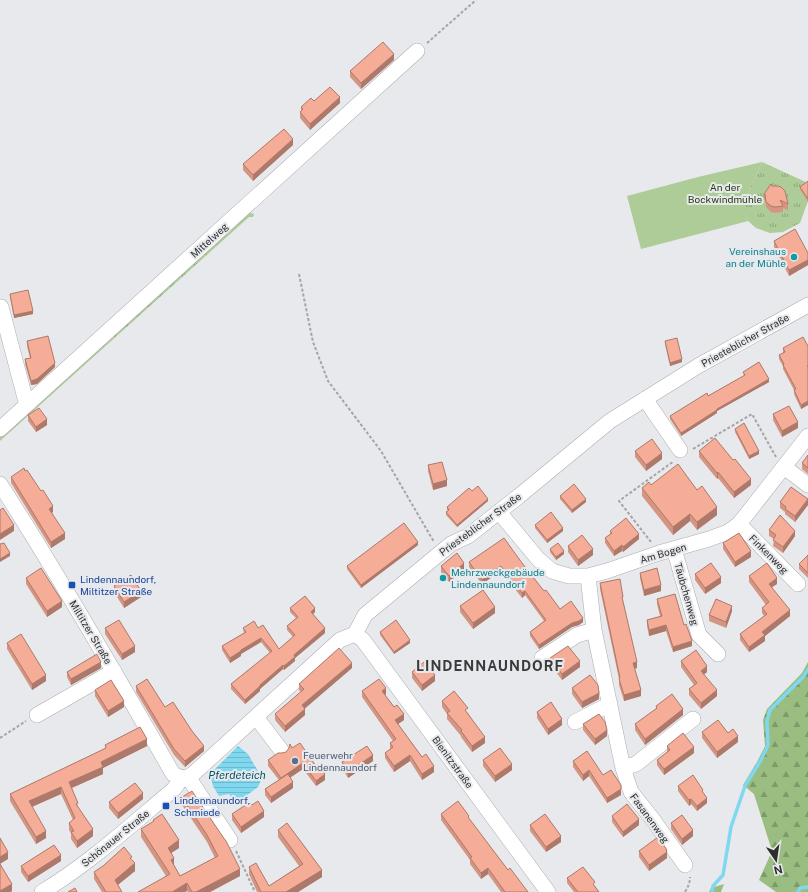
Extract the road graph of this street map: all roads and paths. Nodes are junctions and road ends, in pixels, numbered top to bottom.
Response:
1 (476, 0) edge
2 (417, 51) joint
3 (299, 274) dead end
4 (1, 307) dead end
5 (806, 310) edge
6 (645, 399) junction
7 (29, 403) junction
8 (0, 430) edge
9 (808, 436) edge
10 (683, 453) junction
11 (784, 467) junction
12 (0, 484) edge
13 (808, 485) edge
14 (498, 512) junction
15 (739, 524) junction
16 (666, 551) junction
17 (441, 553) junction
18 (588, 576) junction
19 (798, 584) dead end
20 (594, 630) junction
21 (355, 634) junction
22 (718, 654) dead end
23 (542, 658) dead end
24 (114, 671) junction
25 (610, 704) junction
26 (37, 715) joint
27 (256, 718) junction
28 (693, 719) dead end
29 (575, 722) dead end
30 (0, 738) edge
31 (281, 750) dead end
32 (623, 768) junction
33 (185, 777) junction
34 (230, 840) joint
35 (685, 865) dead end
36 (42, 892) edge
37 (255, 892) edge
38 (548, 892) edge

1 - 2 path
2 - 7 street, Mittelweg
3 - 17 path
4 - 7 street
5 - 6 street, Priesteblicher Straße
6 - 10 street
6 - 14 street, Priesteblicher Straße
7 - 8 street, Mittelweg
9 - 11 street, Am Bogen
10 - 11 path
10 - 16 path
11 - 13 street
11 - 15 street, Am Bogen
12 - 24 street, Miltitzer Straße
14 - 17 street, Priesteblicher Straße
14 - 18 street, Am Bogen
15 - 16 street, Am Bogen
15 - 19 street, Finkenweg
16 - 18 street, Am Bogen
16 - 22 street, Täubchenweg
17 - 21 street, Priesteblicher Straße
18 - 20 street, Fasanenweg
20 - 23 street
20 - 25 street, Fasanenweg
21 - 27 street
21 - 38 street, Bienitzstraße
24 - 26 street
24 - 33 street, Miltitzer Straße
25 - 29 street
25 - 32 street, Fasanenweg
26 - 30 path
27 - 31 street
27 - 33 street
28 - 32 street
32 - 35 street, Fasanenweg
33 - 34 street, Miltitzer Straße
33 - 36 street, Schönauer Straße
34 - 37 path

